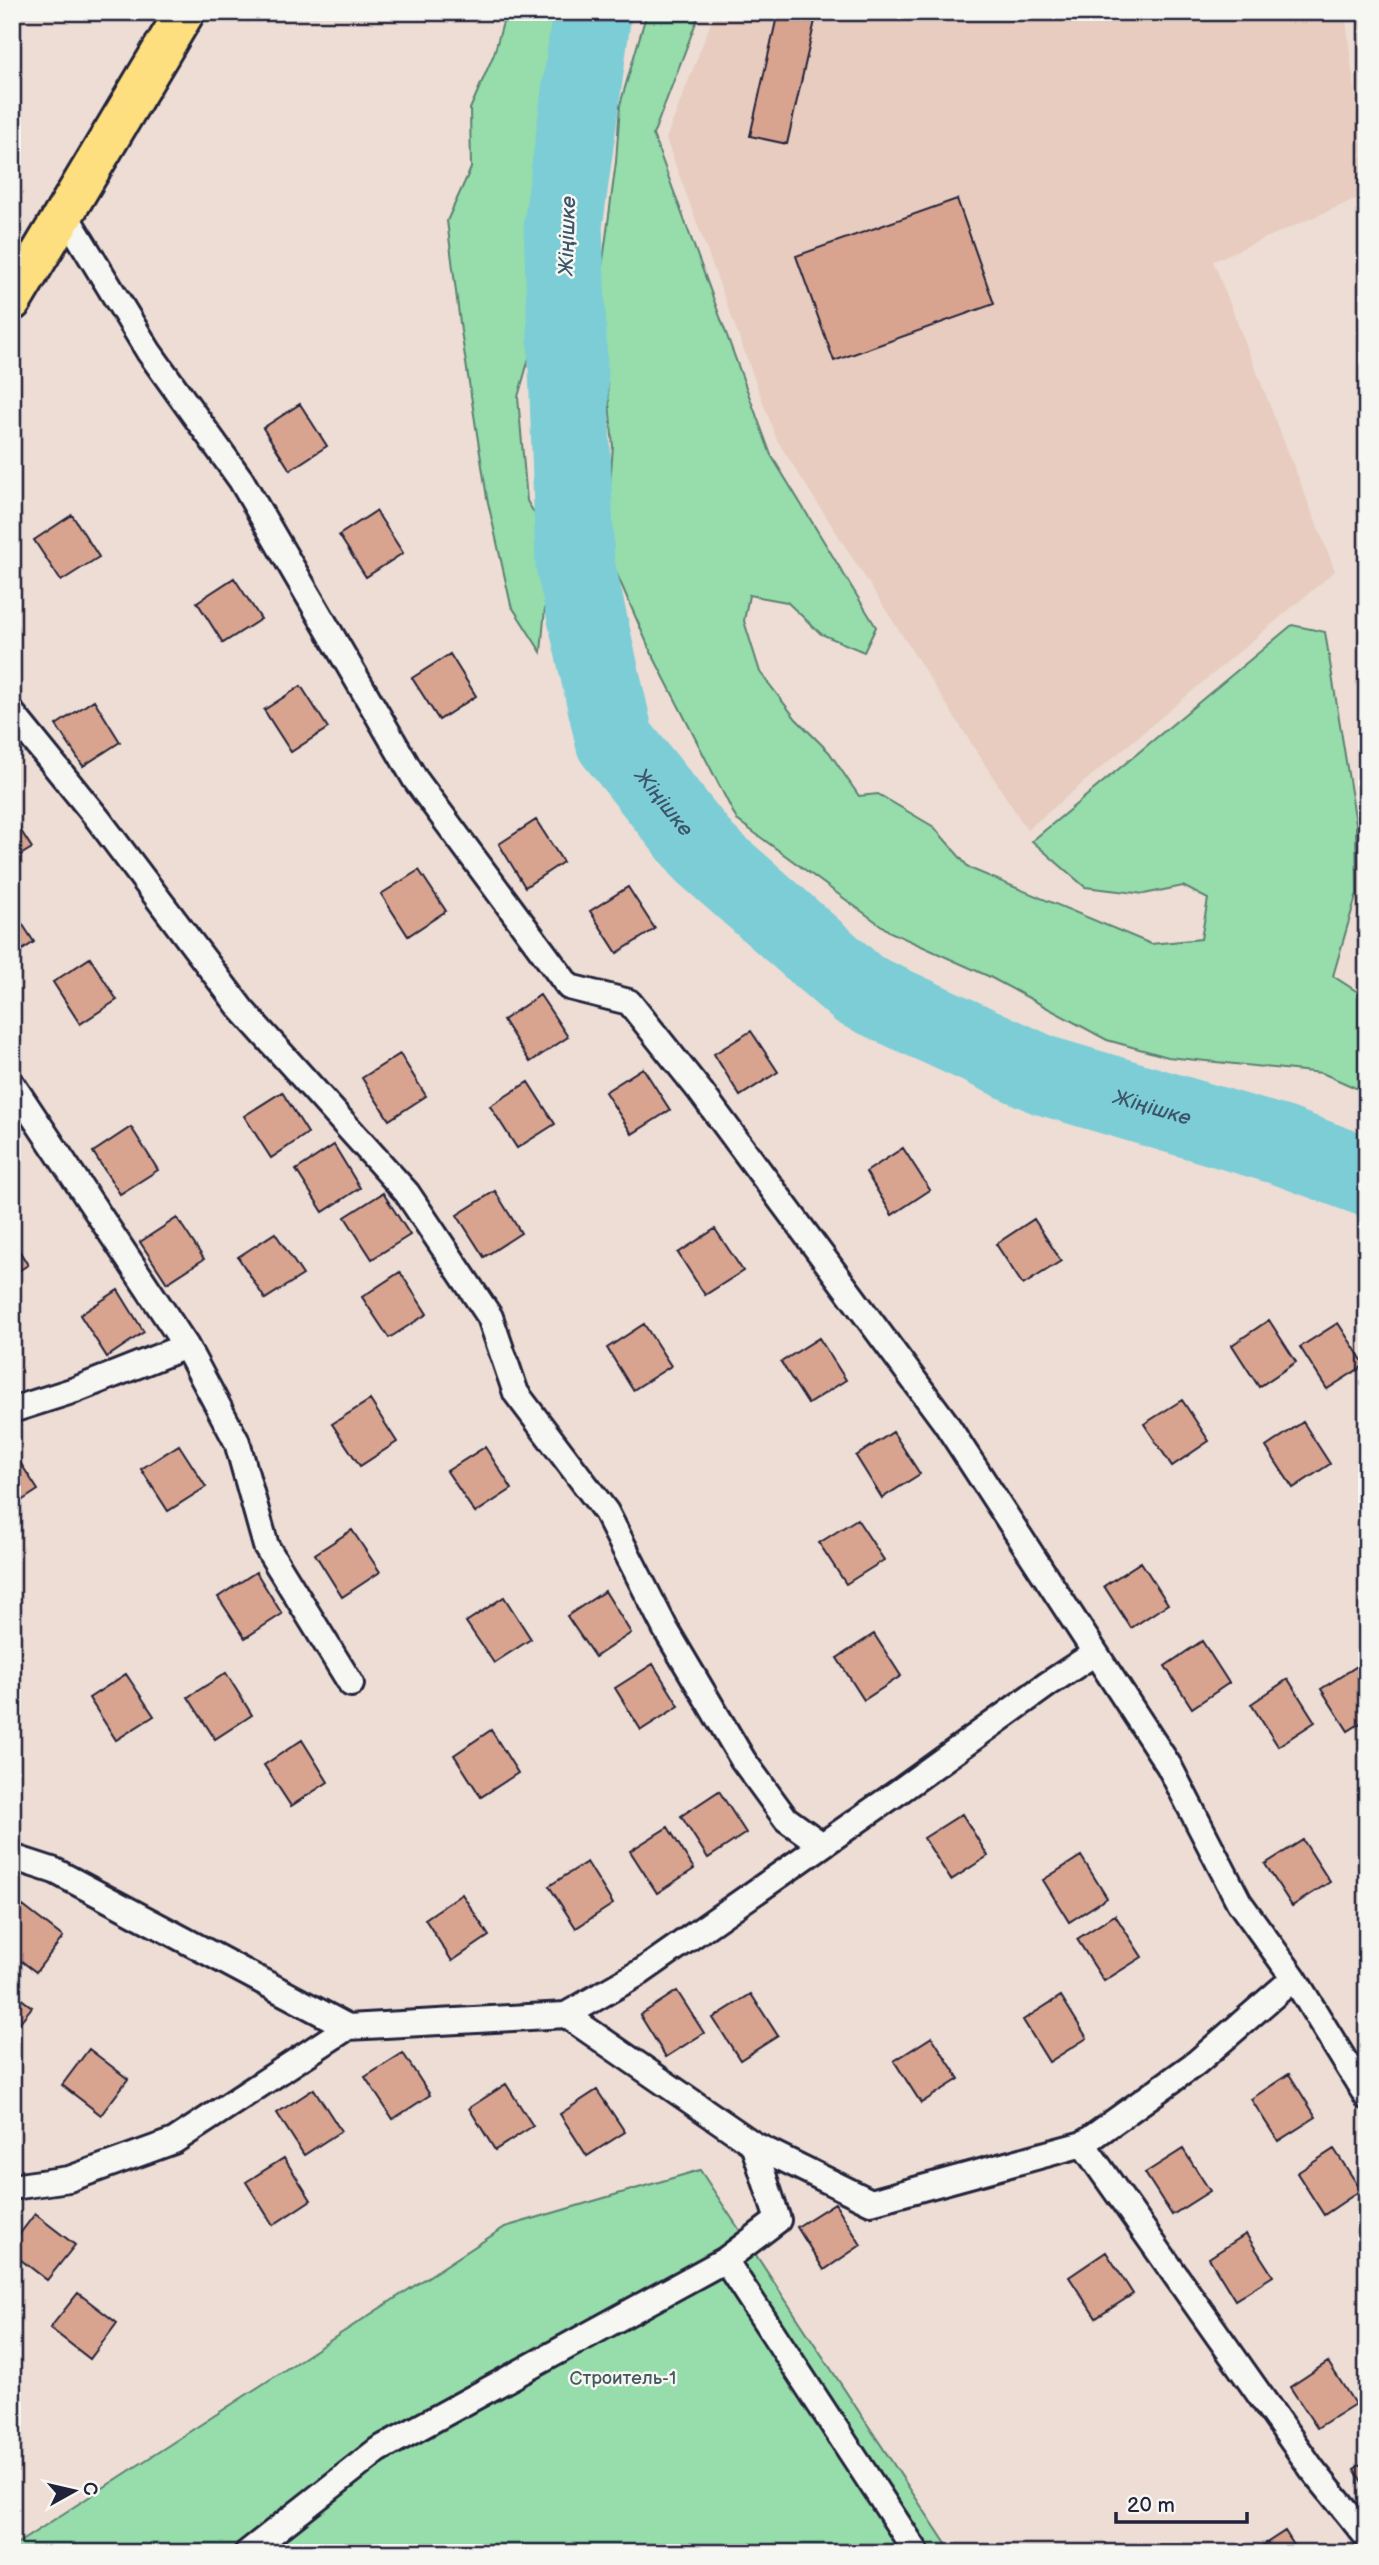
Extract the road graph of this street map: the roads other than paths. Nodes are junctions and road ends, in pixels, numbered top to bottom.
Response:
1 (185, 12) edge
2 (65, 214) junction
3 (12, 300) edge
4 (12, 713) edge
5 (12, 1084) edge
6 (187, 1346) junction
7 (12, 1410) edge
8 (1095, 1653) junction
9 (351, 1684) dead end
10 (822, 1845) junction
11 (12, 1857) edge
12 (1294, 1978) junction
13 (566, 2015) junction
14 (348, 2027) junction
15 (1367, 2096) edge
16 (753, 2144) junction
17 (1083, 2144) junction
18 (12, 2187) edge
19 (725, 2260) junction
20 (1367, 2537) edge
21 (247, 2553) edge
22 (917, 2553) edge

1 - 2 highway
2 - 3 highway
2 - 8 lane
4 - 10 lane
5 - 6 lane
6 - 7 lane
6 - 9 lane
8 - 10 lane
8 - 12 lane
10 - 13 lane
11 - 14 lane
12 - 15 lane
12 - 17 lane
13 - 14 lane
13 - 16 lane
14 - 18 lane
16 - 17 lane
16 - 19 lane
17 - 20 lane
19 - 21 lane
19 - 22 lane

